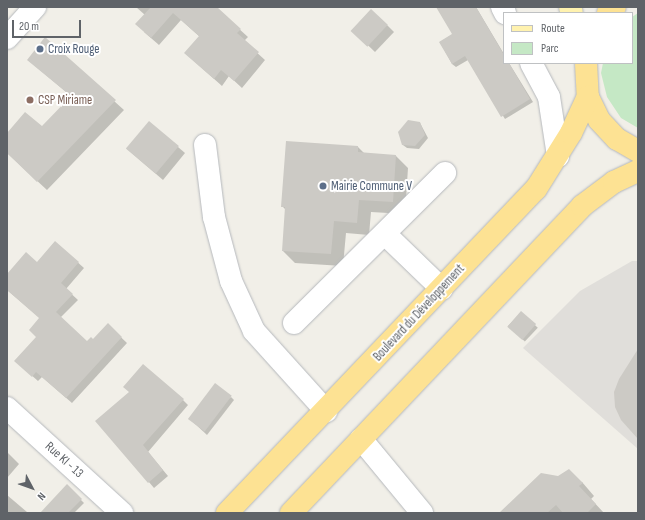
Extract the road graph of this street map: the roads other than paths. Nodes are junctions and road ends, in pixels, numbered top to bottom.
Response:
1 (35, 7) edge
2 (7, 38) edge
3 (532, 64) edge
4 (586, 64) edge
5 (588, 97) junction
6 (205, 145) dead end
7 (638, 150) edge
8 (558, 156) junction
9 (638, 170) edge
10 (445, 173) dead end
11 (385, 234) junction
12 (442, 289) junction
13 (294, 324) dead end
14 (7, 408) edge
15 (326, 411) junction
16 (361, 439) junction
17 (122, 513) edge
18 (227, 513) edge
19 (292, 513) edge
20 (422, 513) edge

1 - 2 street
3 - 8 street
4 - 5 highway
5 - 7 highway
5 - 8 highway, Boulevard du Développement
6 - 15 street
8 - 12 highway, Boulevard du Développement
9 - 16 highway
10 - 11 street
11 - 12 street
11 - 13 street
12 - 15 highway, Boulevard du Développement
14 - 17 street, Rue KI - 13
15 - 18 highway, Boulevard du Développement
16 - 19 highway
16 - 20 street

